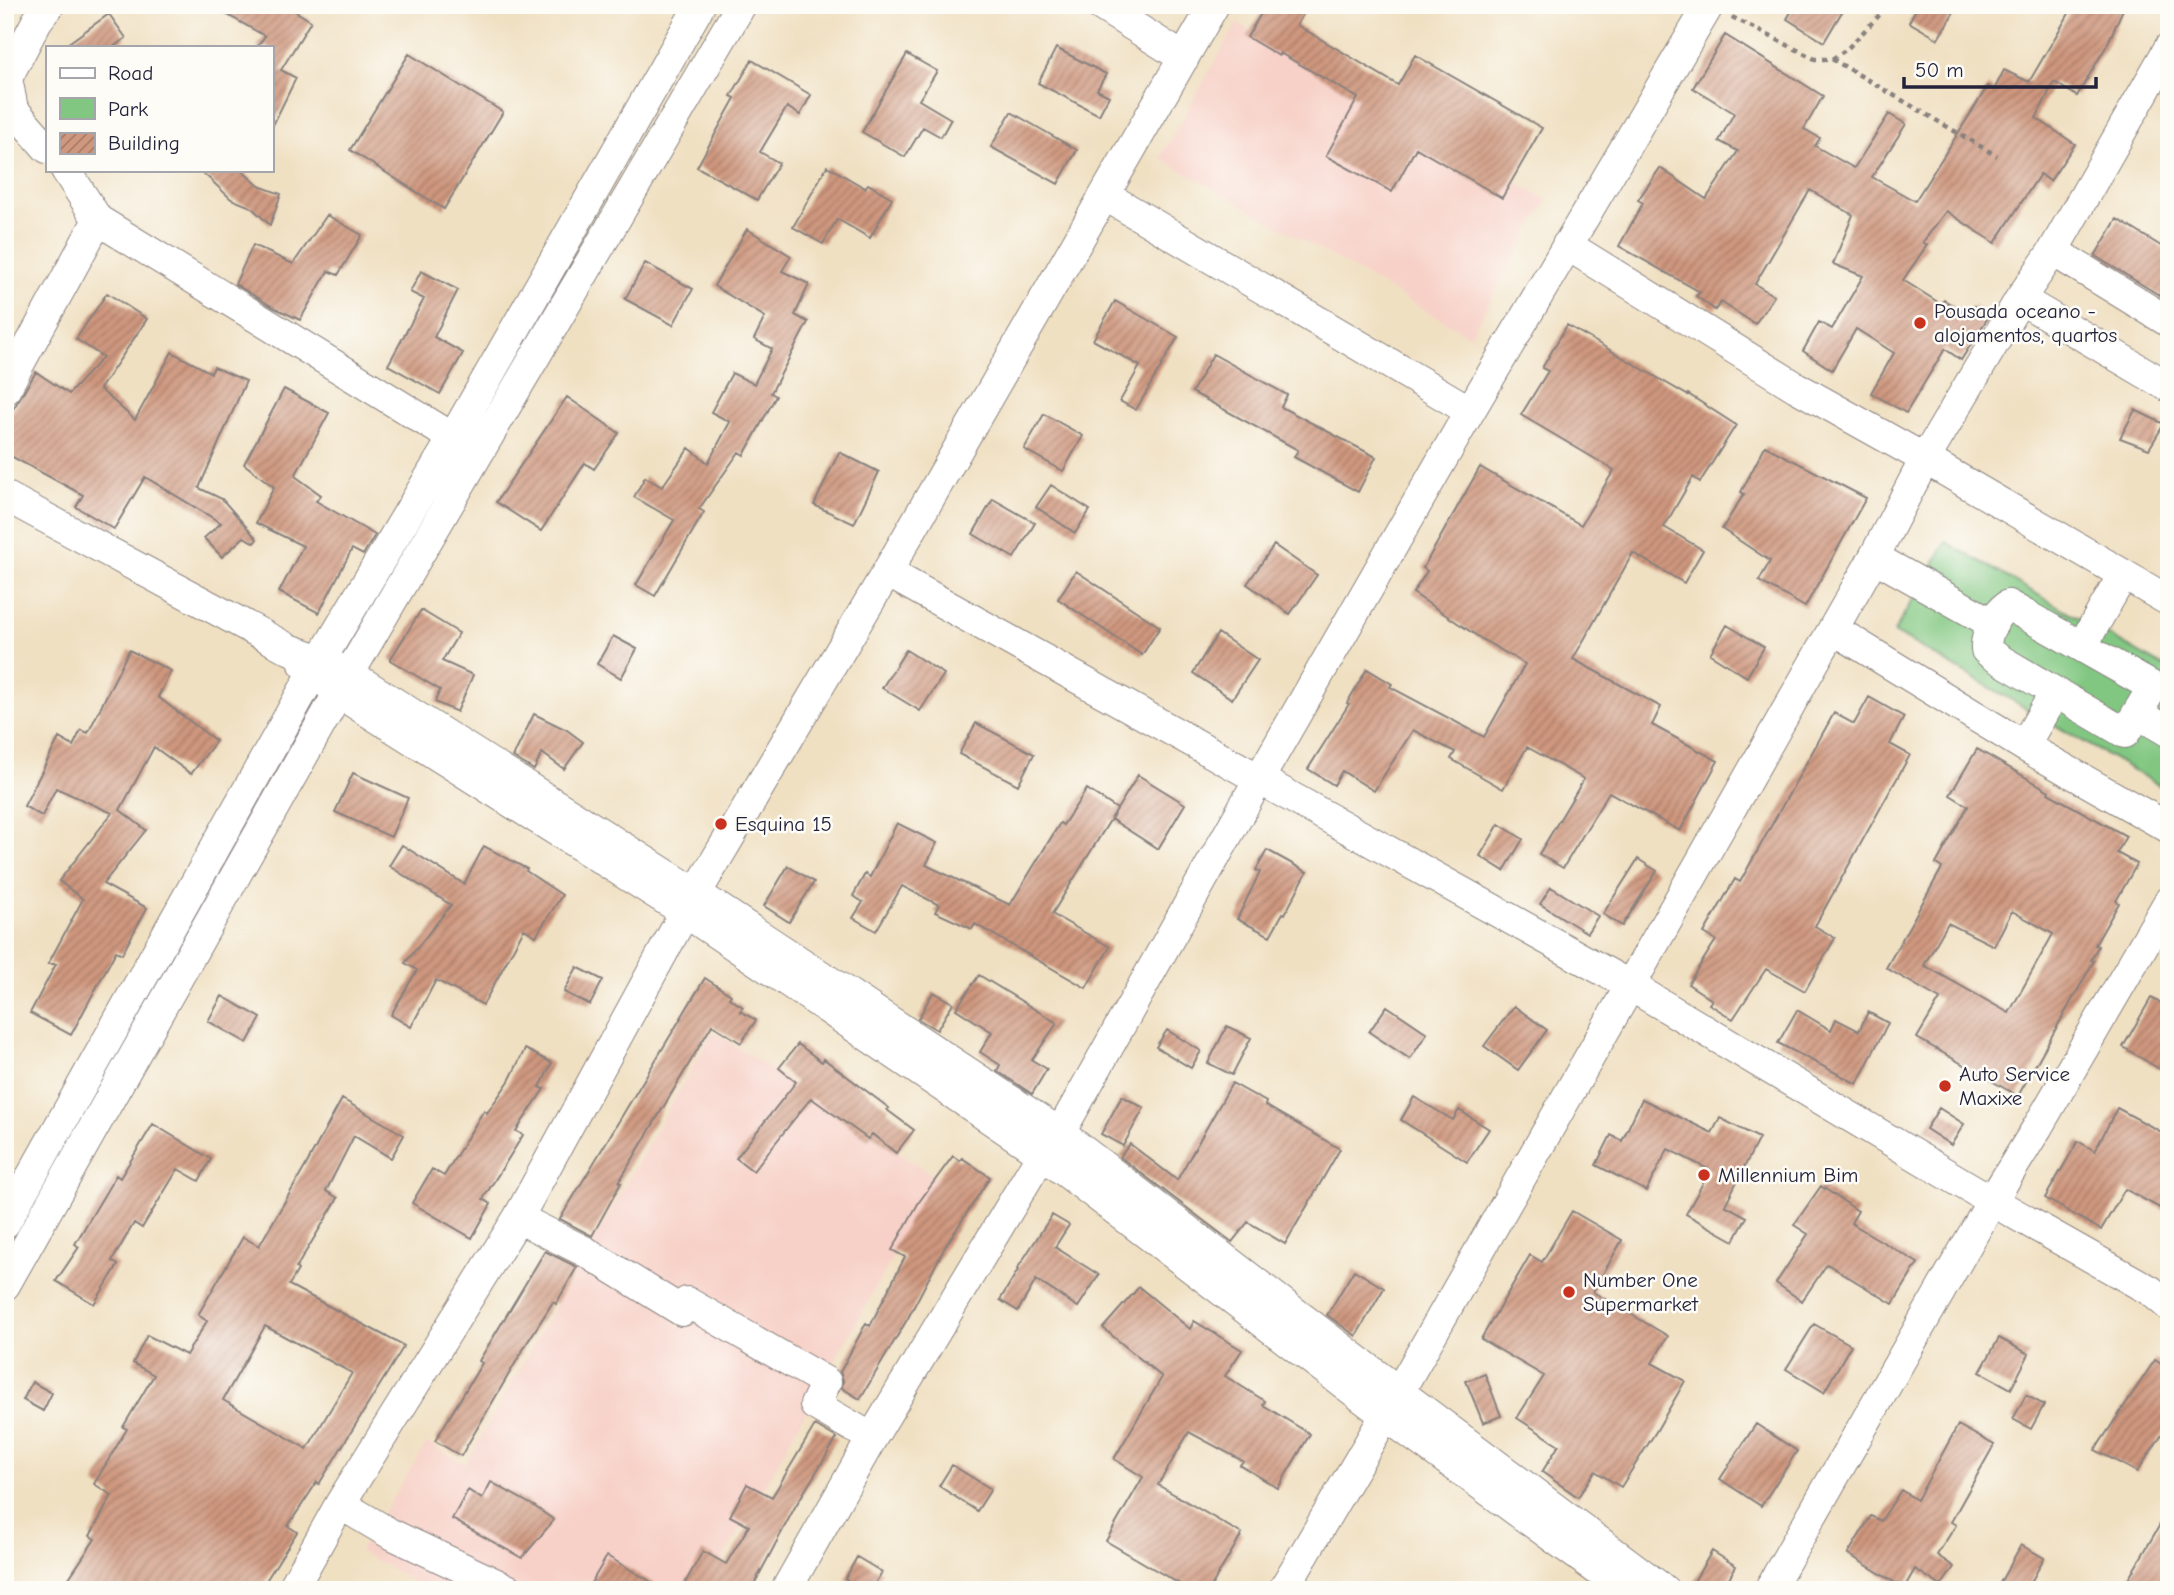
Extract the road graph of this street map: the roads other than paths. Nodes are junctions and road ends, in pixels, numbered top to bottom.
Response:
1 (48, 5) edge
2 (700, 5) edge
3 (741, 5) edge
4 (1100, 5) edge
5 (1214, 5) edge
6 (1715, 8) edge
7 (2169, 48) edge
8 (1184, 58) junction
9 (46, 147) edge
10 (67, 172) edge
11 (1106, 196) junction
12 (98, 220) junction
13 (1567, 245) junction
14 (2053, 251) junction
15 (2020, 299) junction
16 (2169, 322) edge
17 (2169, 387) edge
18 (5, 390) edge
19 (1470, 411) junction
20 (453, 438) junction
21 (1925, 459) junction
22 (5, 496) edge
23 (1874, 557) junction
24 (887, 572) junction
25 (2123, 575) junction
26 (2169, 601) edge
27 (1993, 624) junction
28 (1833, 629) junction
29 (2081, 646) junction
30 (317, 667) junction
31 (345, 684) junction
32 (2055, 692) junction
33 (2137, 713) junction
34 (2169, 732) edge
35 (2026, 743) junction
36 (1259, 779) junction
37 (2169, 828) edge
38 (2169, 901) edge
39 (691, 903) junction
40 (1629, 985) junction
41 (1051, 1144) junction
42 (1992, 1201) junction
43 (518, 1218) junction
44 (5, 1223) edge
45 (5, 1285) edge
46 (2163, 1298) edge
47 (1392, 1404) junction
48 (872, 1438) junction
49 (340, 1504) junction
50 (292, 1590) edge
51 (509, 1590) edge
52 (786, 1590) edge
53 (1283, 1590) edge
54 (1625, 1590) edge
55 (1664, 1590) edge
56 (1769, 1590) edge

1 - 9 street
2 - 20 street
3 - 31 street
4 - 8 street
5 - 8 street
6 - 13 street
7 - 14 street
8 - 11 street
10 - 12 street
11 - 19 street
11 - 24 street
12 - 18 street
12 - 20 street
13 - 19 street
13 - 21 street
14 - 15 street
14 - 16 street
15 - 17 street
15 - 21 street
19 - 36 street
20 - 30 street
21 - 23 street
21 - 25 street
22 - 30 street
23 - 27 street
23 - 28 street
24 - 36 street
24 - 39 street
25 - 26 street
25 - 29 street
27 - 29 street
27 - 32 street
28 - 35 street
28 - 40 street
29 - 33 street
30 - 31 street
30 - 44 street
31 - 39 street
31 - 45 street
32 - 33 street
32 - 35 street
33 - 34 street
35 - 37 street
36 - 40 street
36 - 41 street
38 - 42 street
39 - 41 street
39 - 43 street
40 - 42 street
40 - 47 street
41 - 47 street
41 - 48 street
42 - 46 street
42 - 56 street
43 - 48 street
43 - 49 street
47 - 53 street
47 - 54 street
47 - 55 street
48 - 52 street
49 - 50 street
49 - 51 street

